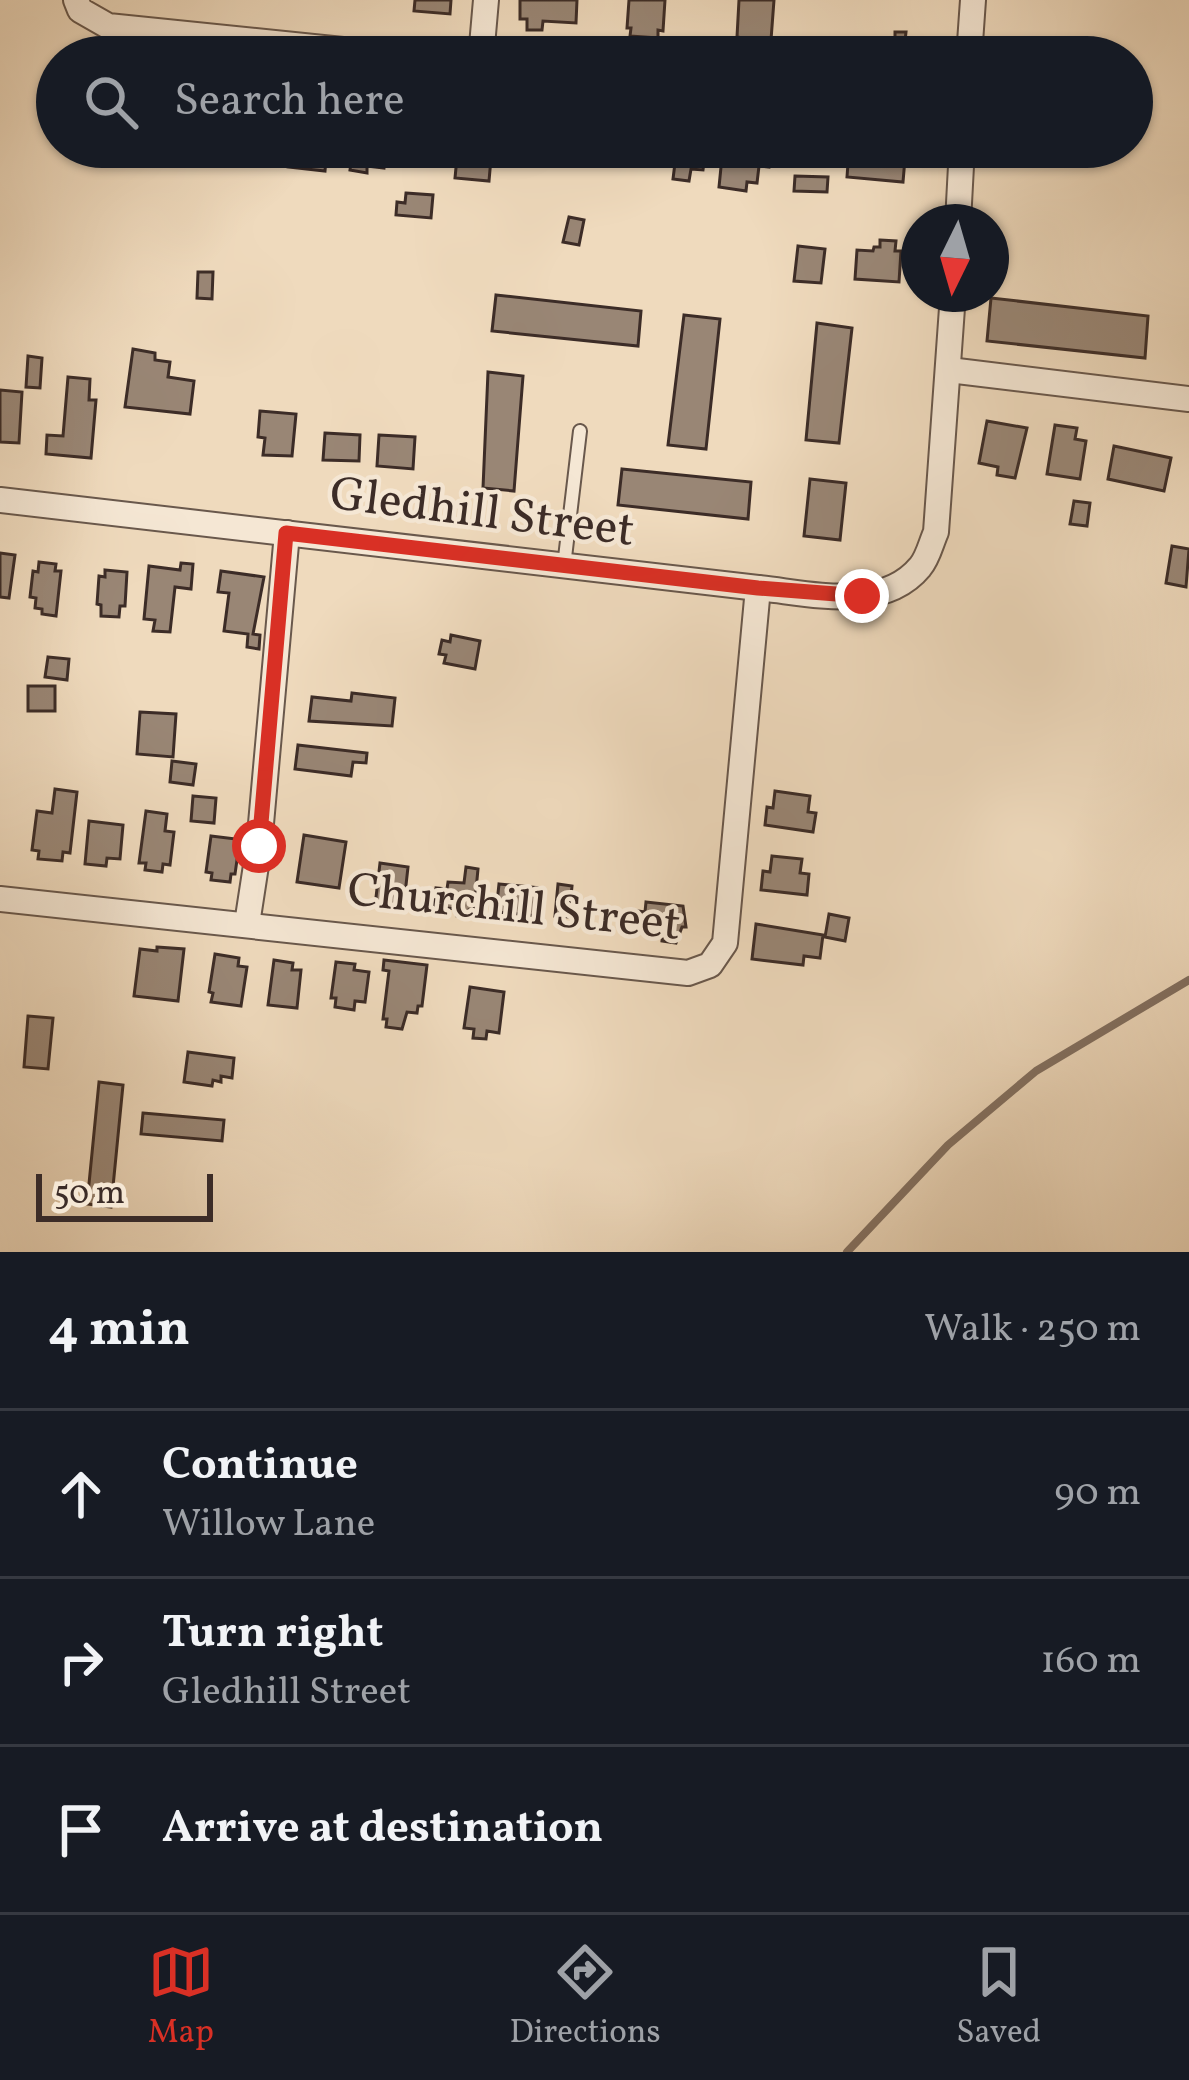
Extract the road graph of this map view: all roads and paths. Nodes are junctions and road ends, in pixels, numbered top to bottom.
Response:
1 (487, 0) edge
2 (973, 0) edge
3 (78, 5) edge
4 (206, 36) edge
5 (483, 36) edge
6 (970, 36) edge
7 (961, 168) edge
8 (959, 204) edge
9 (952, 312) edge
10 (949, 370) junction
11 (1189, 399) edge
12 (580, 431) dead end
13 (0, 500) edge
14 (286, 533) junction
15 (564, 566) junction
16 (758, 588) junction
17 (0, 899) edge
18 (248, 924) junction

1 - 5 street
2 - 6 street
3 - 4 street
7 - 8 street
9 - 10 street
10 - 11 street
10 - 16 street, Gledhill Street
12 - 15 lane
13 - 14 street, Gledhill Street
14 - 15 street, Gledhill Street
14 - 18 street
15 - 16 street, Gledhill Street
16 - 18 street, Churchill Street
17 - 18 street, Churchill Street

